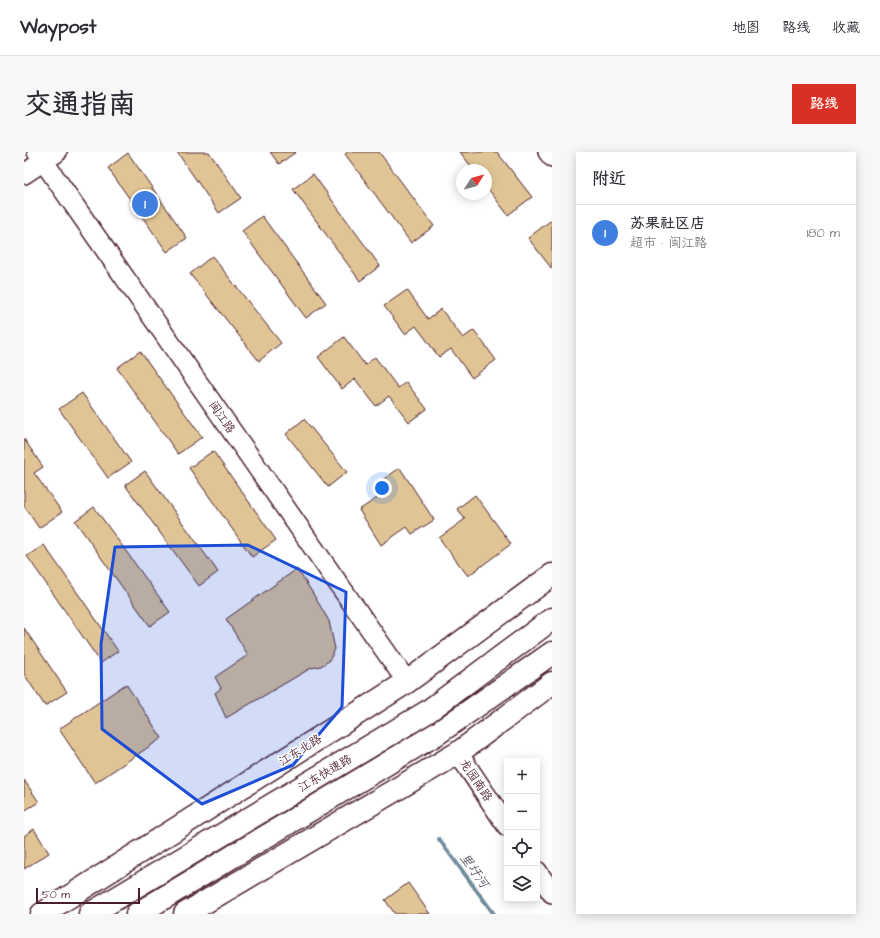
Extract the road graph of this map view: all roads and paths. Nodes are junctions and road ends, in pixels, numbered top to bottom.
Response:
1 (548, 152) edge
2 (46, 155) edge
3 (552, 157) edge
4 (24, 174) edge
5 (552, 575) edge
6 (552, 619) edge
7 (552, 653) edge
8 (408, 682) junction
9 (552, 684) edge
10 (458, 753) junction
11 (504, 822) edge
12 (540, 875) edge
13 (552, 893) edge
14 (42, 914) edge
15 (90, 914) edge
16 (137, 914) edge
17 (185, 914) edge

1 - 3 street
2 - 4 street
2 - 8 street, 闽江路
5 - 8 main road, 江东北路
6 - 15 main road, 江东快速路
7 - 16 main road, 江东快速路
8 - 14 main road, 江东北路
9 - 10 main road
10 - 11 street, 龙园南路
10 - 17 main road
12 - 13 street

